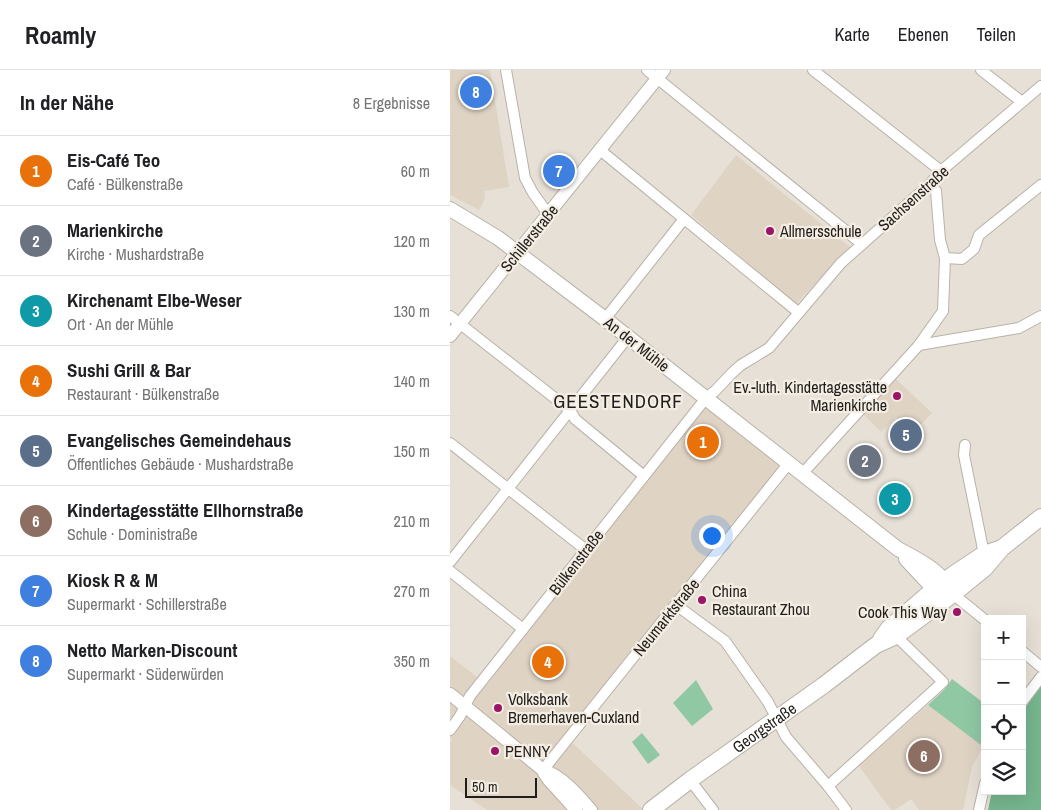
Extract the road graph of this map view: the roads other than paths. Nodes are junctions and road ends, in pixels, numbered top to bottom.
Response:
1 (506, 70) edge
2 (647, 70) edge
3 (813, 70) edge
4 (981, 70) edge
5 (661, 74) edge
6 (1041, 86) edge
7 (1022, 102) junction
8 (600, 150) junction
9 (941, 171) junction
10 (930, 184) junction
11 (1041, 185) edge
12 (450, 209) edge
13 (548, 214) junction
14 (450, 216) edge
15 (684, 219) junction
16 (862, 244) junction
17 (517, 252) junction
18 (945, 258) junction
19 (798, 312) junction
20 (1041, 316) edge
21 (605, 319) junction
22 (455, 320) edge
23 (450, 336) edge
24 (628, 337) junction
25 (919, 345) junction
26 (706, 398) junction
27 (570, 410) junction
28 (450, 443) edge
29 (966, 445) dead end
30 (789, 463) junction
31 (802, 474) junction
32 (644, 476) junction
33 (508, 489) junction
34 (1041, 516) edge
35 (1002, 548) junction
36 (586, 550) junction
37 (984, 554) junction
38 (450, 562) edge
39 (450, 571) edge
40 (944, 588) junction
41 (676, 604) junction
42 (981, 617) edge
43 (523, 629) junction
44 (896, 636) junction
45 (876, 645) junction
46 (1026, 654) edge
47 (1041, 666) edge
48 (1041, 677) edge
49 (450, 694) edge
50 (1026, 697) edge
51 (465, 707) junction
52 (777, 718) junction
53 (450, 730) edge
54 (543, 770) junction
55 (690, 780) junction
56 (828, 786) junction
57 (982, 795) edge
58 (576, 810) edge
59 (591, 810) edge
60 (651, 810) edge
61 (713, 810) edge
62 (846, 810) edge
63 (979, 810) edge

1 - 13 street
2 - 5 street
3 - 9 street
4 - 7 street
5 - 8 street, Schillerstraße
5 - 16 street
6 - 7 street, Sachsenstraße
7 - 9 street, Sachsenstraße
8 - 13 street, Schillerstraße
8 - 15 street
9 - 10 street, Sachsenstraße
10 - 16 street, Sachsenstraße
10 - 18 street
11 - 18 street
12 - 17 main road, An der Mühle
13 - 17 street, Schillerstraße
14 - 17 main road, An der Mühle
15 - 19 street
15 - 21 street
16 - 19 street, Sachsenstraße
17 - 21 main road, An der Mühle
17 - 22 street, Schillerstraße
18 - 25 street
19 - 26 street, Sachsenstraße
20 - 25 street
21 - 24 main road, An der Mühle
22 - 23 street, Schillerstraße
22 - 27 street
24 - 26 main road, An der Mühle
24 - 27 street
25 - 31 street
26 - 30 main road, An der Mühle
26 - 32 street, Bülkenstraße
27 - 32 street
27 - 33 street
28 - 33 street
29 - 37 street
30 - 31 main road, An der Mühle
30 - 41 street, Neumarktstraße
31 - 40 main road, An der Mühle
32 - 36 street, Bülkenstraße
33 - 36 street
33 - 38 street
34 - 35 main road, Georgstraße
35 - 37 main road, Georgstraße
35 - 40 main road, Georgstraße
36 - 43 street, Bülkenstraße
37 - 40 main road, Georgstraße
39 - 43 street
40 - 42 street
40 - 44 main road, Georgstraße
40 - 45 main road, Georgstraße
41 - 52 street
41 - 54 street, Neumarktstraße
43 - 51 street, Bülkenstraße
44 - 45 main road, Georgstraße
44 - 56 street
45 - 52 main road, Georgstraße
46 - 47 street
48 - 50 street
49 - 51 street
51 - 53 street, Bülkenstraße
51 - 54 street
52 - 55 main road, Georgstraße
52 - 56 street
54 - 58 street
54 - 59 street
55 - 60 main road, Georgstraße
55 - 61 street
56 - 62 street
57 - 63 street

